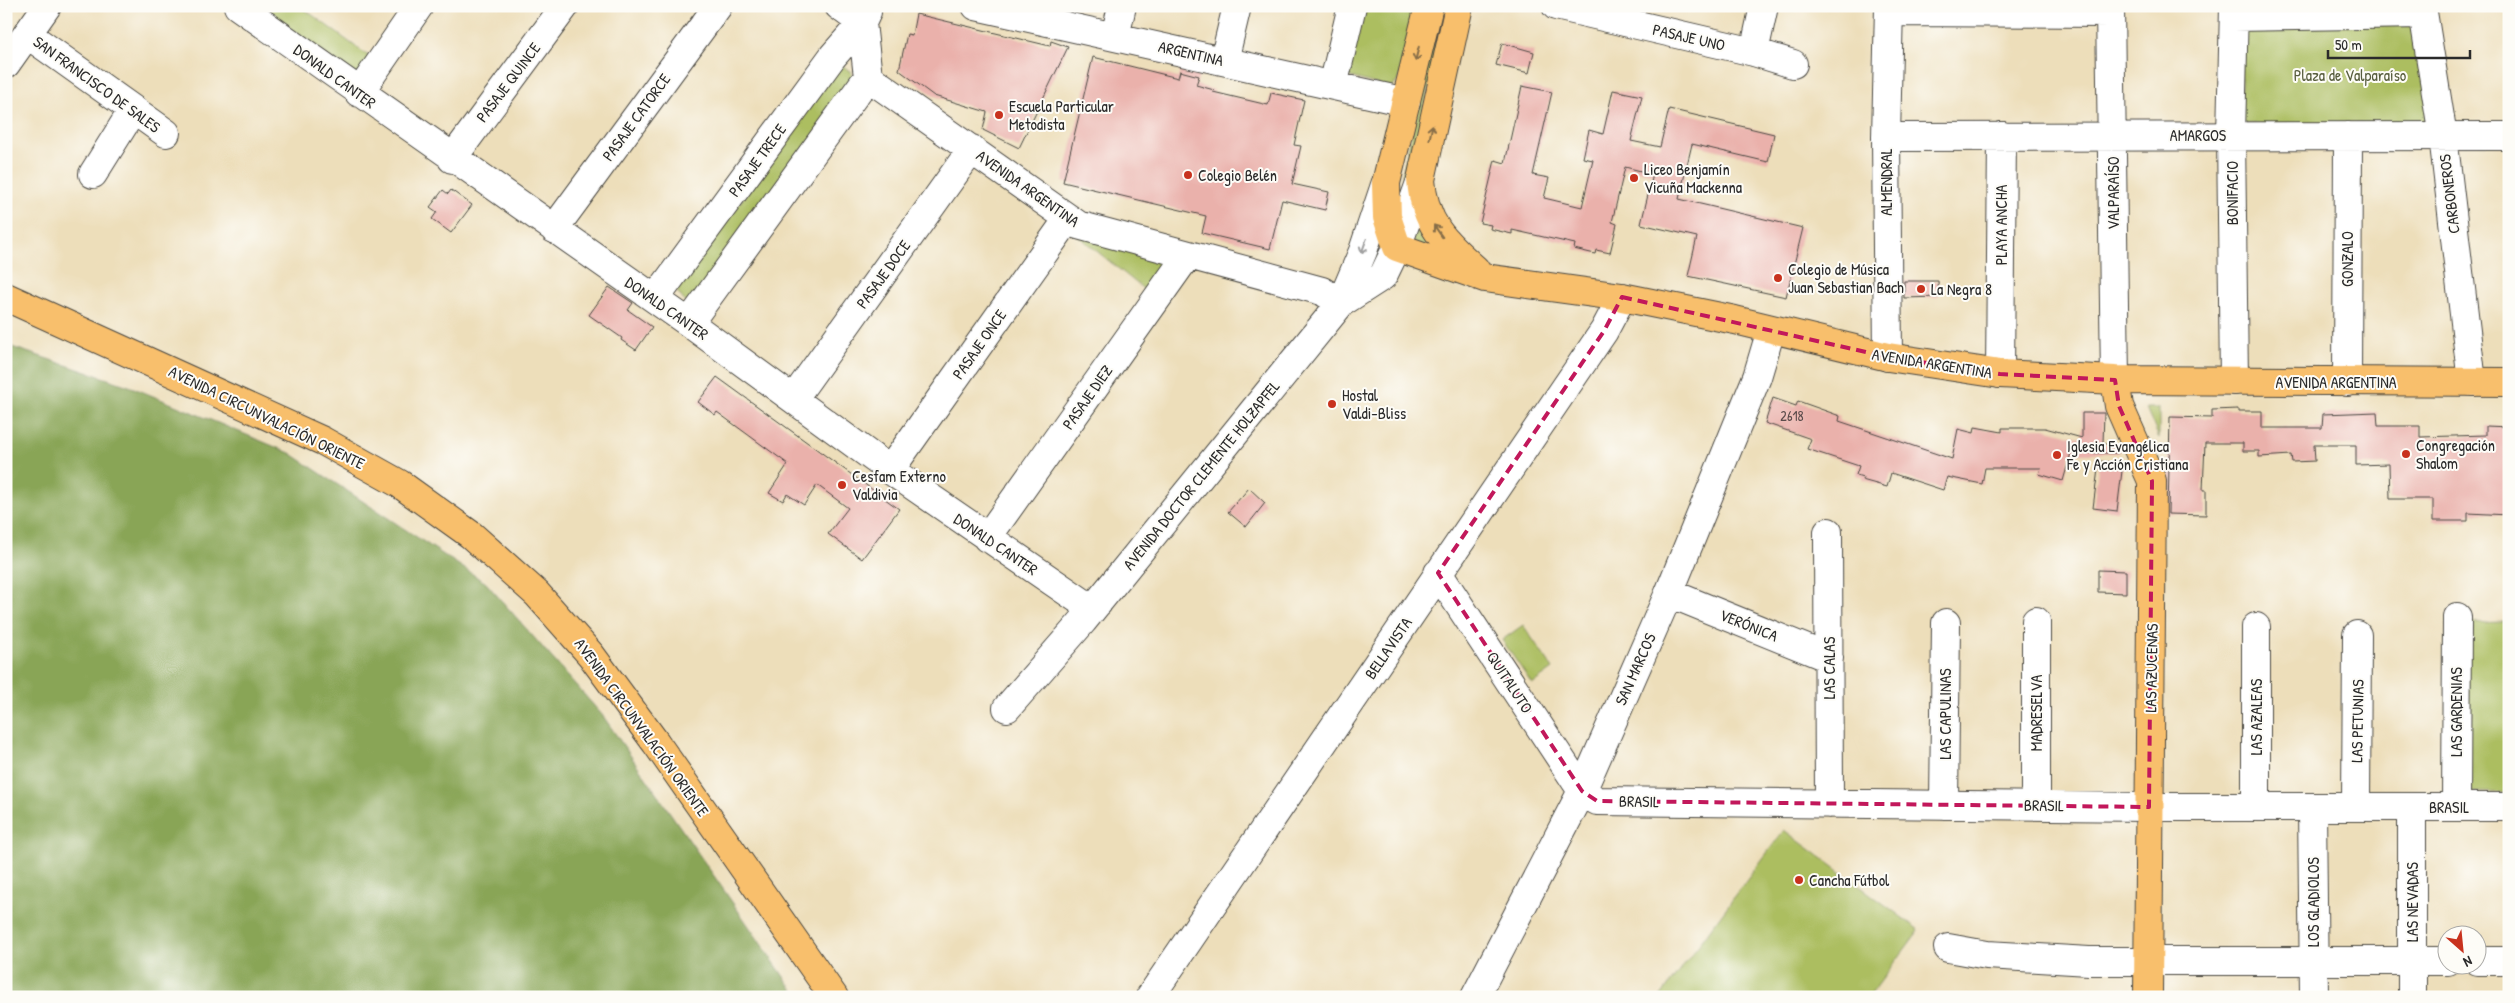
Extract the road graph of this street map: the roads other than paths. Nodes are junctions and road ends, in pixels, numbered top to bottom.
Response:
1 (47, 6) edge
2 (238, 6) edge
3 (419, 6) edge
4 (565, 6) edge
5 (718, 6) edge
6 (839, 6) edge
7 (976, 6) edge
8 (1122, 6) edge
9 (1237, 6) edge
10 (1352, 6) edge
11 (1429, 6) edge
12 (1459, 6) edge
13 (1556, 6) edge
14 (1764, 6) edge
15 (1004, 9) edge
16 (1889, 9) edge
17 (2110, 9) edge
18 (2423, 10) edge
19 (2234, 11) edge
20 (866, 14) edge
21 (1658, 18) edge
22 (27, 34) junction
23 (1115, 36) junction
24 (1754, 52) junction
25 (1224, 61) junction
26 (6, 64) edge
27 (1793, 64) dead end
28 (868, 77) junction
29 (1333, 86) junction
30 (359, 93) junction
31 (1406, 102) junction
32 (133, 110) junction
33 (166, 133) dead end
34 (2113, 135) junction
35 (1886, 136) junction
36 (2002, 136) junction
37 (2231, 136) junction
38 (2348, 136) junction
39 (2443, 136) junction
40 (2509, 136) edge
41 (972, 149) junction
42 (452, 158) junction
43 (93, 174) dead end
44 (1421, 180) junction
45 (1386, 184) junction
46 (1068, 219) junction
47 (554, 229) junction
48 (1397, 247) junction
49 (1187, 256) junction
50 (1485, 278) junction
51 (6, 297) edge
52 (1622, 297) junction
53 (655, 299) junction
54 (1341, 303) junction
55 (689, 323) junction
56 (1771, 330) junction
57 (1888, 357) junction
58 (2000, 374) junction
59 (2115, 380) junction
60 (2234, 381) junction
61 (2347, 382) junction
62 (2472, 382) junction
63 (2509, 382) edge
64 (794, 398) junction
65 (890, 470) junction
66 (1828, 532) dead end
67 (987, 538) junction
68 (1438, 573) junction
69 (1669, 593) junction
70 (1098, 603) junction
71 (2457, 617) dead end
72 (2036, 621) dead end
73 (1946, 623) dead end
74 (2256, 627) dead end
75 (2358, 635) dead end
76 (1829, 658) junction
77 (1007, 708) dead end
78 (1582, 791) junction
79 (1829, 804) junction
80 (1944, 805) junction
81 (2036, 805) junction
82 (2256, 806) junction
83 (2149, 807) junction
84 (2312, 807) junction
85 (2356, 807) junction
86 (2412, 807) junction
87 (2456, 807) junction
88 (2509, 807) edge
89 (1948, 948) dead end
90 (2412, 961) junction
91 (2438, 961) edge
92 (2488, 961) edge
93 (2509, 961) edge
94 (2148, 962) junction
95 (2313, 962) junction
96 (834, 997) edge
97 (1150, 997) edge
98 (1475, 997) edge
99 (2148, 997) edge
100 (2314, 997) edge
101 (2412, 997) edge

1 - 22 street
2 - 30 street, DONALD CANTER
3 - 30 street
4 - 42 street, PASAJE QUINCE
5 - 47 street, PASAJE CATORCE
6 - 20 street
7 - 15 street, ARGENTINA
8 - 23 street
9 - 25 street
10 - 29 street
11 -> 31 main road
44 -> 12 main road, AVENIDA DOCTOR CLEMENTE HOLZAPFEL
13 - 21 street, PASAJE UNO
14 - 24 street
15 - 23 street, ARGENTINA
16 - 17 street
16 - 35 street, ALMENDRAL
17 - 34 street, VALPARAÍSO
18 - 19 street
18 - 39 street, CARBONEROS
19 - 37 street, BONIFACIO
20 - 28 street
20 - 53 street, PASAJE TRECE
21 - 24 street, PASAJE UNO
22 - 26 street
22 - 32 street, SAN FRANCISCO DE SALES
23 - 25 street, ARGENTINA
24 - 27 street, PASAJE UNO
25 - 29 street, ARGENTINA
28 - 41 street, AVENIDA ARGENTINA
28 - 55 street
29 - 31 street, ARGENTINA
30 - 42 street, DONALD CANTER
31 - 45 main road
32 - 33 street, SAN FRANCISCO DE SALES
32 - 43 street
34 - 36 street, AMARGOS
34 - 37 street, AMARGOS
34 - 59 street, VALPARAÍSO
35 - 36 street, AMARGOS
35 - 57 street, ALMENDRAL
36 - 58 street, PLAYA ANCHA
37 - 38 street, AMARGOS
37 - 60 street, BONIFACIO
38 - 39 street, AMARGOS
38 - 61 street, GONZALO
39 - 40 street, AMARGOS
39 - 62 street, CARBONEROS
41 - 46 street, AVENIDA ARGENTINA
41 - 64 street, PASAJE DOCE
42 - 47 street, DONALD CANTER
44 - 48 street, AVENIDA DOCTOR CLEMENTE HOLZAPFEL
50 -> 44 main road
45 - 48 main road
45 -> 54 street
46 - 49 street, AVENIDA ARGENTINA
46 - 65 street, PASAJE ONCE
47 - 53 street, DONALD CANTER
48 - 50 main road
48 - 54 street, AVENIDA DOCTOR CLEMENTE HOLZAPFEL
49 - 54 street, AVENIDA ARGENTINA
49 - 67 street, PASAJE DIEZ
50 - 52 main road, AVENIDA ARGENTINA
51 - 96 main road, AVENIDA CIRCUNVALACIÓN ORIENTE
52 - 56 main road, AVENIDA ARGENTINA
52 - 68 street, BELLAVISTA
53 - 55 street, DONALD CANTER
54 - 70 street, AVENIDA DOCTOR CLEMENTE HOLZAPFEL
55 - 64 street, DONALD CANTER
56 - 57 main road, AVENIDA ARGENTINA
56 - 69 street, SAN MARCOS
57 - 58 main road, AVENIDA ARGENTINA
58 - 59 main road, AVENIDA ARGENTINA
59 - 60 main road, AVENIDA ARGENTINA
59 - 83 main road, LAS AZUCENAS
60 - 61 main road, AVENIDA ARGENTINA
61 - 62 main road, AVENIDA ARGENTINA
62 - 63 main road, AVENIDA ARGENTINA
64 - 65 street, DONALD CANTER
65 - 67 street, DONALD CANTER
66 - 76 street, LAS CALAS
67 - 70 street, DONALD CANTER
68 - 78 street, QUITALUTO
68 - 97 street, BELLAVISTA
69 - 76 street, VERÓNICA
69 - 78 street, SAN MARCOS
70 - 77 street, AVENIDA DOCTOR CLEMENTE HOLZAPFEL
71 - 87 street, LAS GARDENIAS
72 - 81 street, MADRESELVA
73 - 80 street, LAS CAPULINAS
74 - 82 street, LAS AZALEAS
75 - 85 street, LAS PETUNIAS
76 - 79 street, LAS CALAS
78 - 79 street, BRASIL
78 - 98 street, SAN MARCOS
79 - 80 street, BRASIL
80 - 81 street, BRASIL
81 - 83 street, BRASIL
82 - 83 street, BRASIL
82 - 84 street, BRASIL
83 - 94 main road, LAS AZUCENAS
84 - 85 street, BRASIL
84 - 95 street, LOS GLADIOLOS
85 - 86 street, BRASIL
86 - 87 street, BRASIL
86 - 90 street, LAS NEVADAS
87 - 88 street, BRASIL
89 - 94 street
90 - 91 street
90 - 95 street
90 - 101 street, LAS NEVADAS
92 - 93 street
94 - 95 street
94 - 99 main road, LAS AZUCENAS
95 - 100 street, LOS GLADIOLOS

